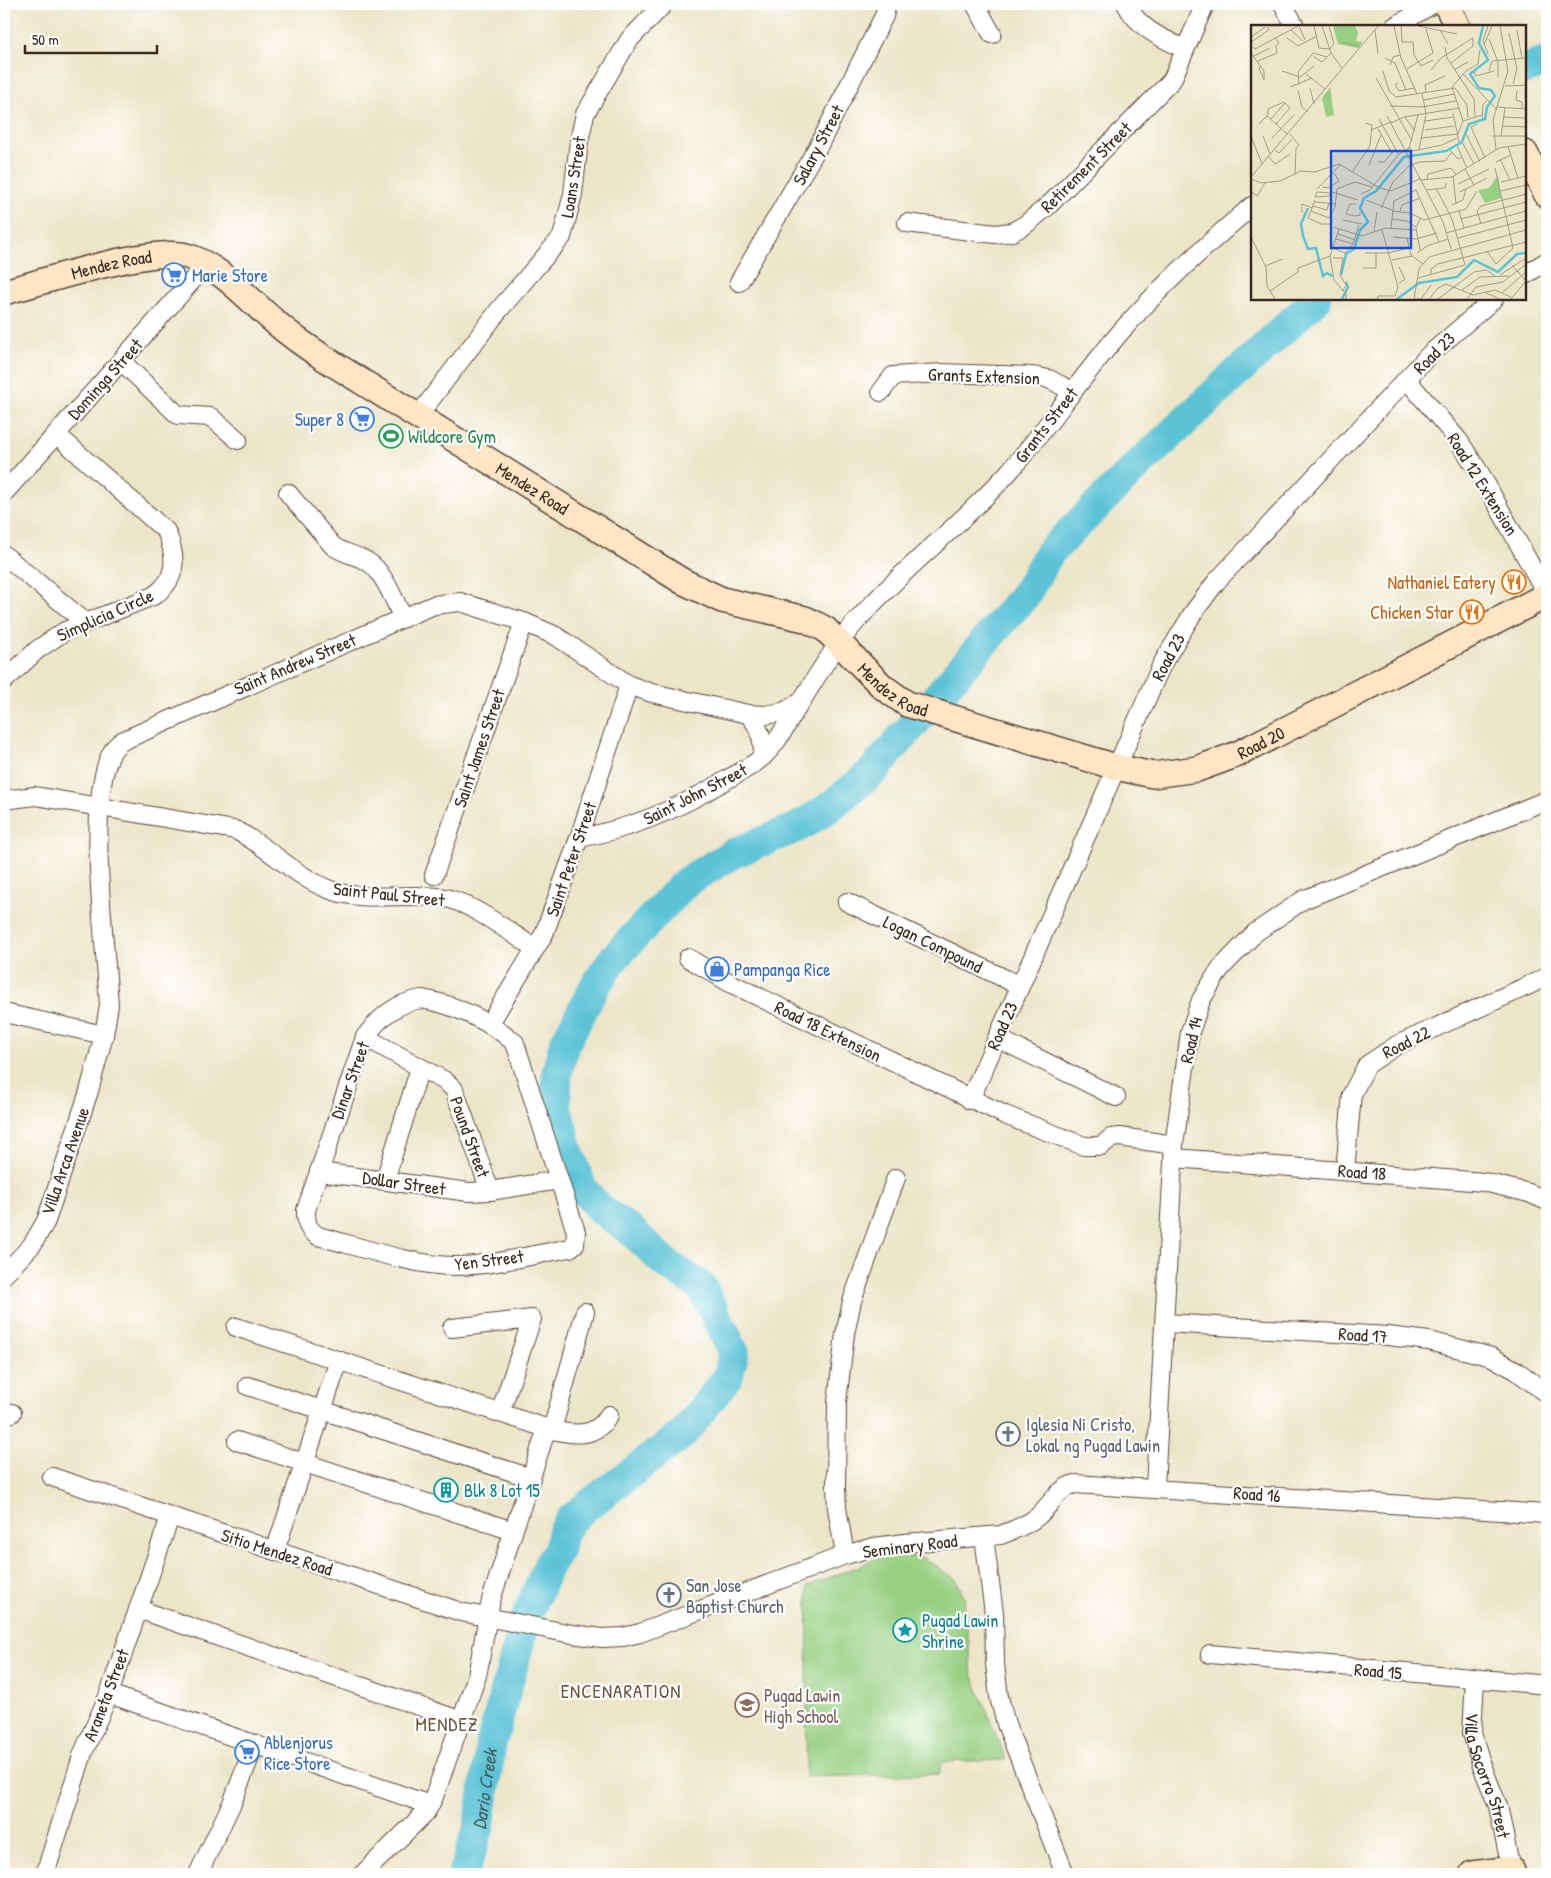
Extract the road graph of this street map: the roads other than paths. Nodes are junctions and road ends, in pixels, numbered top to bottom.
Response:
1 (664, 4) edge
2 (887, 4) edge
3 (975, 4) edge
4 (1126, 4) edge
5 (1204, 4) edge
6 (1283, 4) edge
7 (1433, 4) edge
8 (1446, 4) edge
9 (1294, 25) edge
10 (1397, 25) edge
11 (1456, 25) edge
12 (992, 34) dead end
13 (1185, 48) junction
14 (1526, 155) edge
15 (1547, 195) edge
16 (1251, 207) edge
17 (907, 223) dead end
18 (1547, 261) edge
19 (206, 265) junction
20 (1526, 275) edge
21 (739, 282) dead end
22 (4, 292) edge
23 (1493, 300) edge
24 (121, 361) junction
25 (1408, 381) junction
26 (1072, 391) junction
27 (881, 392) dead end
28 (418, 416) junction
29 (56, 434) junction
30 (238, 440) dead end
31 (4, 493) edge
32 (288, 493) dead end
33 (4, 555) edge
34 (1547, 595) edge
35 (403, 618) junction
36 (85, 622) junction
37 (524, 622) junction
38 (839, 642) junction
39 (4, 681) edge
40 (629, 685) junction
41 (800, 703) junction
42 (748, 714) junction
43 (952, 719) joint
44 (763, 757) junction
45 (1116, 767) junction
46 (4, 800) edge
47 (1547, 800) edge
48 (100, 807) junction
49 (579, 838) junction
50 (434, 875) dead end
51 (847, 902) dead end
52 (535, 948) junction
53 (688, 958) dead end
54 (1547, 977) edge
55 (1020, 986) junction
56 (4, 1013) edge
57 (490, 1024) junction
58 (104, 1035) junction
59 (365, 1037) junction
60 (997, 1038) junction
61 (420, 1068) junction
62 (1116, 1097) dead end
63 (970, 1100) junction
64 (1174, 1152) junction
65 (1345, 1171) junction
66 (319, 1172) junction
67 (896, 1178) dead end
68 (385, 1180) junction
69 (559, 1180) junction
70 (490, 1191) junction
71 (1547, 1201) edge
72 (310, 1230) joint
73 (4, 1274) edge
74 (585, 1312) dead end
75 (1165, 1323) junction
76 (236, 1327) dead end
77 (452, 1328) dead end
78 (339, 1360) junction
79 (248, 1386) dead end
80 (1547, 1394) edge
81 (322, 1410) junction
82 (500, 1413) junction
83 (609, 1415) dead end
84 (550, 1429) junction
85 (237, 1441) dead end
86 (304, 1462) junction
87 (52, 1477) dead end
88 (530, 1478) junction
89 (1154, 1488) junction
90 (1547, 1514) edge
91 (170, 1517) junction
92 (513, 1530) junction
93 (984, 1537) junction
94 (275, 1551) junction
95 (845, 1555) junction
96 (138, 1609) junction
97 (496, 1619) junction
98 (1210, 1654) dead end
99 (1475, 1680) junction
100 (1547, 1685) edge
101 (109, 1694) junction
102 (462, 1721) junction
103 (255, 1744) junction
104 (430, 1805) junction
105 (1512, 1871) edge
106 (45, 1874) edge
107 (198, 1874) edge
108 (363, 1874) edge
109 (1065, 1874) edge
110 (1472, 1874) edge

1 - 28 street, Loans Street
2 - 21 street, Salary Street
3 - 12 street
4 - 13 street
5 - 13 street, Retirement Street
6 - 9 street
7 - 10 street
8 - 11 street
13 - 17 street, Retirement Street
14 - 15 street
16 - 26 street, Grants Street
18 - 20 street
19 - 22 street, Mendez Road
19 - 24 street, Dominga Street
19 - 28 street, Mendez Road
23 - 25 street, Road 23
24 - 29 street, Dominga Street
24 - 30 street
25 - 34 street, Road 12 Extension
25 - 45 street, Road 23
26 - 27 street, Grants Extension
26 - 38 street, Grants Street
28 - 38 street, Mendez Road
29 - 31 street, Dominga Street
29 - 36 street, Simplicia Circle
32 - 35 street
33 - 36 street
34 - 45 street, Road 20
35 - 37 street, Saint Andrew Street
35 - 48 street, Saint Andrew Street
36 - 39 street, Simplicia Circle
37 - 40 street, Saint Andrew Street
37 - 50 street, Saint James Street
38 - 41 street, Saint John Street
38 - 43 street, Mendez Road
40 - 42 street, Saint Andrew Street
40 - 49 street, Saint Peter Street
41 - 42 street, Saint Andrew Street
41 - 44 street, Saint John Street
42 - 44 street
43 - 45 street, Road 20
44 - 49 street, Saint John Street
45 - 55 street, Road 23
46 - 48 street, Saint Paul Street
47 - 64 street, Road 14
48 - 52 street, Saint Paul Street
48 - 58 street, Saint Andrew Street
49 - 52 street, Saint Peter Street
51 - 55 street, Logan Compound
52 - 57 street, Saint Peter Street
53 - 63 street, Road 18 Extension
54 - 65 street, Road 22
55 - 60 street, Road 23
56 - 58 street
57 - 59 street, Dinar Street
57 - 69 street
58 - 73 street, Villa Arca Avenue
59 - 61 street, Pound Street
59 - 66 street, Dinar Street
60 - 62 street
60 - 63 street, Road 23
61 - 68 street
61 - 70 street, Pound Street
63 - 64 street, Road 18
64 - 65 street, Road 18
64 - 75 street, Road 14
65 - 71 street, Road 18
66 - 68 street, Dollar Street
66 - 72 street, Dinar Street
67 - 95 street
68 - 70 street, Dollar Street
69 - 70 street, Pound Street
69 - 72 street, Yen Street
74 - 84 street
75 - 80 street, Road 17
75 - 89 street, Road 14
76 - 78 street
77 - 82 street
78 - 81 street
78 - 82 street
79 - 81 street
81 - 86 street
81 - 88 street
82 - 84 street
83 - 84 street
84 - 88 street
85 - 86 street
86 - 92 street
86 - 94 street
87 - 91 street, Sitio Mendez Road
88 - 92 street
89 - 90 street, Road 16
89 - 93 street, Road 16
91 - 94 street, Sitio Mendez Road
91 - 96 street, Araneta Street
92 - 97 street
93 - 95 street, Seminary Road
93 - 109 street
94 - 97 street, Sitio Mendez Road
95 - 97 street, Seminary Road
96 - 101 street, Araneta Street
96 - 102 street
97 - 102 street
98 - 99 street, Road 15
99 - 100 street, Road 15
99 - 105 street, Villa Socorro Street
101 - 103 street
101 - 106 street, Araneta Street
102 - 104 street
103 - 104 street
103 - 107 street
104 - 108 street
105 - 110 street, Villa Socorro Street

